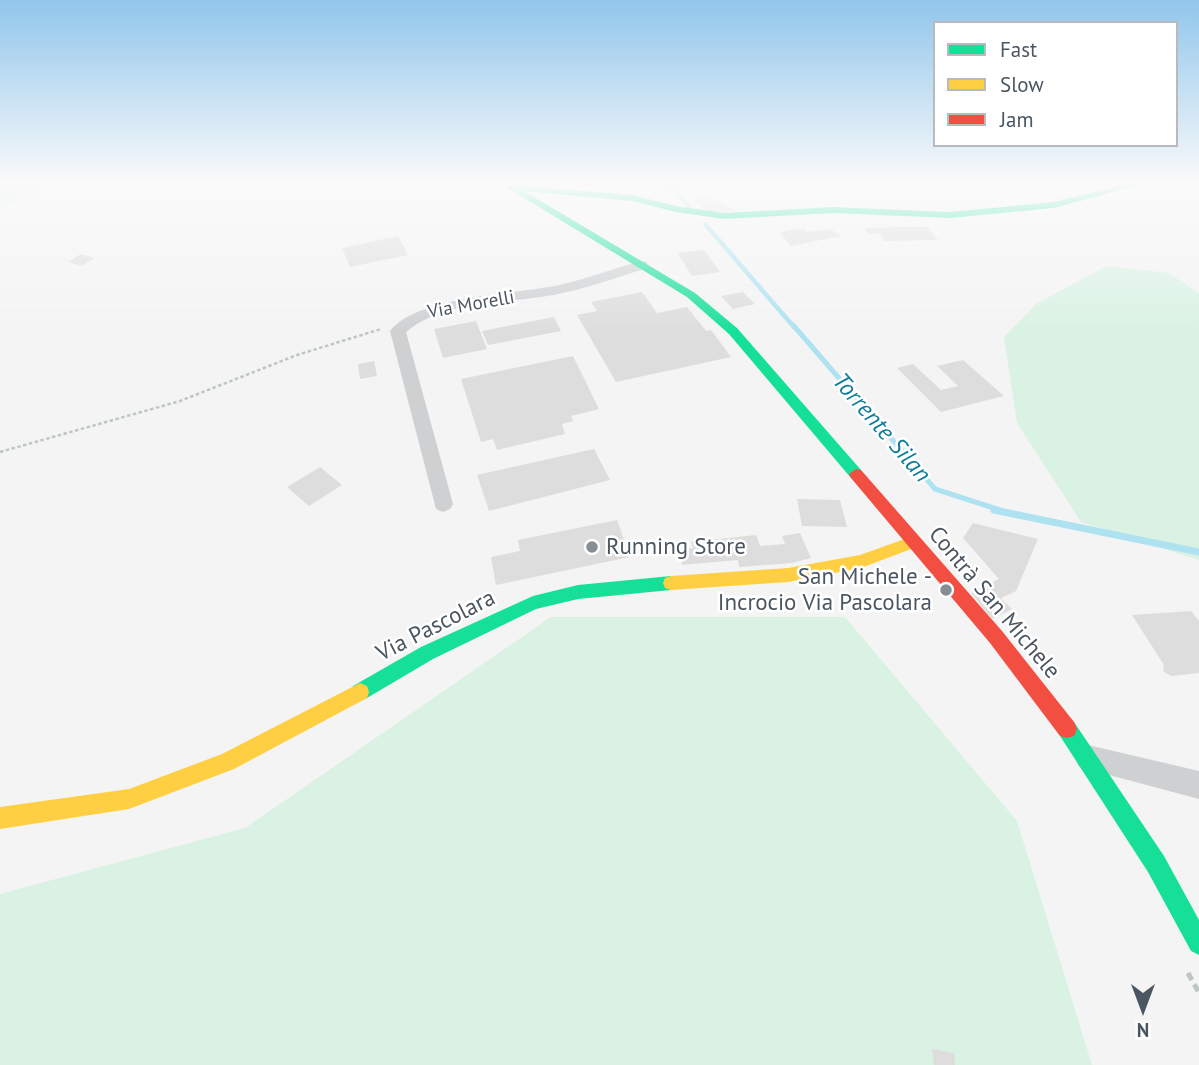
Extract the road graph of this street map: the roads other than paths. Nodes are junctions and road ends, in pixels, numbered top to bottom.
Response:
1 (589, 234) edge
2 (642, 265) junction
3 (443, 504) dead end
4 (913, 542) junction
5 (1088, 758) junction
6 (1199, 785) edge
7 (0, 818) edge
8 (1199, 943) edge

1 - 2 street, Contrà San Michele
2 - 3 street, Via Morelli
2 - 4 street, Contrà San Michele
4 - 5 street, Contrà San Michele
4 - 7 street, Via Pascolara
5 - 6 street
5 - 8 street, Contrà San Michele

